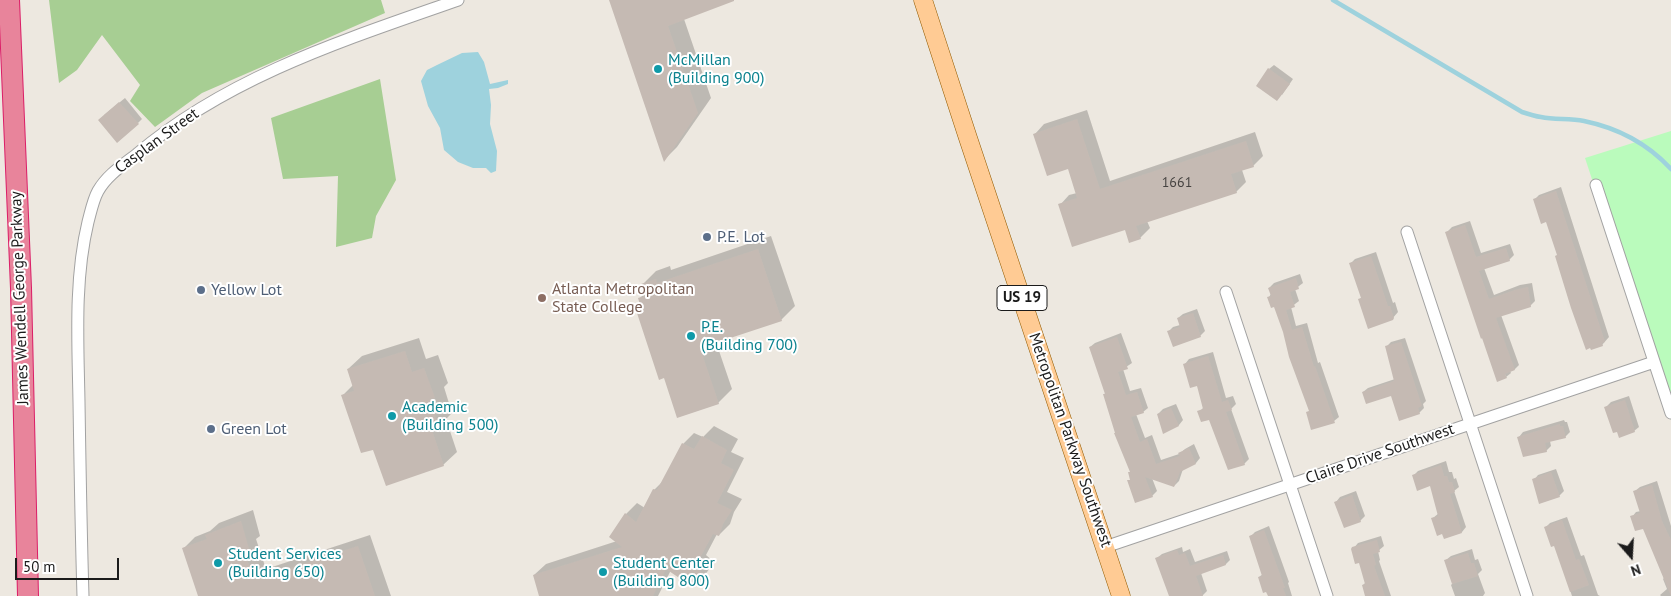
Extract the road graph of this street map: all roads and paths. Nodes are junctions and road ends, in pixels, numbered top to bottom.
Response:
1 (9, 0) edge
2 (458, 0) edge
3 (924, 0) edge
4 (1596, 184) dead end
5 (1407, 232) dead end
6 (1226, 292) dead end
7 (1654, 362) junction
8 (1671, 413) edge
9 (1470, 424) junction
10 (1290, 485) junction
11 (1105, 547) junction
12 (28, 596) edge
13 (83, 596) edge
14 (1122, 596) edge
15 (1327, 596) edge
16 (1527, 596) edge

1 - 12 highway, James Wendell George Parkway
2 - 13 street, Casplan Street
3 - 11 main road, Metropolitan Parkway Southwest / US 19
4 - 7 street
5 - 9 street
6 - 10 street
7 - 8 street
7 - 9 street, Claire Drive Southwest
9 - 10 street, Claire Drive Southwest
9 - 16 street
10 - 11 street, Claire Drive Southwest
10 - 15 street
11 - 14 main road, Metropolitan Parkway Southwest / US 19

